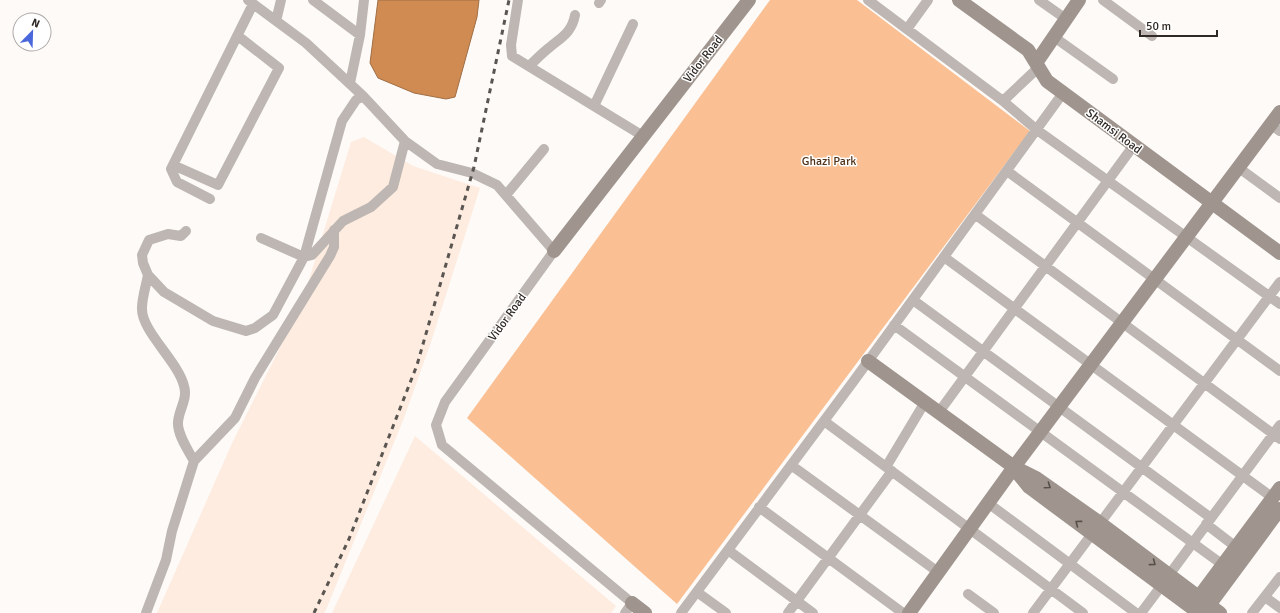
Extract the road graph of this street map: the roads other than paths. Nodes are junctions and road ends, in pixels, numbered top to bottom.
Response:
1 (281, 0) edge
2 (313, 0) edge
3 (364, 0) edge
4 (518, 0) edge
5 (749, 0) edge
6 (868, 0) edge
7 (928, 0) edge
8 (959, 0) edge
9 (1040, 0) edge
10 (1079, 0) edge
11 (1103, 0) edge
12 (251, 2) edge
13 (574, 15) dead end
14 (1066, 19) junction
15 (276, 20) junction
16 (633, 24) dead end
17 (907, 29) junction
18 (360, 35) junction
19 (238, 36) junction
20 (1152, 36) dead end
21 (1054, 37) junction
22 (1037, 65) junction
23 (529, 66) junction
24 (1113, 80) dead end
25 (350, 83) junction
26 (1063, 93) junction
27 (363, 96) junction
28 (1002, 101) junction
29 (594, 106) junction
30 (1280, 112) edge
31 (1275, 128) edge
32 (1037, 130) junction
33 (643, 136) junction
34 (405, 142) junction
35 (1134, 145) junction
36 (544, 149) dead end
37 (173, 165) junction
38 (1239, 168) junction
39 (1007, 171) junction
40 (1108, 180) junction
41 (506, 195) junction
42 (1280, 198) edge
43 (210, 199) dead end
44 (1212, 204) junction
45 (976, 215) junction
46 (1077, 222) junction
47 (334, 230) junction
48 (186, 231) dead end
49 (261, 238) dead end
50 (1187, 238) junction
51 (554, 251) junction
52 (1280, 253) edge
53 (304, 256) junction
54 (944, 257) junction
55 (1046, 266) junction
56 (148, 275) junction
57 (1155, 280) junction
58 (1280, 282) edge
59 (1269, 296) junction
60 (913, 300) junction
61 (1280, 304) edge
62 (1014, 308) junction
63 (1123, 322) junction
64 (894, 325) junction
65 (1237, 340) junction
66 (983, 351) junction
67 (868, 361) junction
68 (1091, 364) junction
69 (1280, 371) edge
70 (965, 376) junction
71 (1205, 383) junction
72 (925, 402) junction
73 (1059, 406) junction
74 (939, 412) junction
75 (824, 421) junction
76 (1174, 425) junction
77 (1280, 425) edge
78 (1040, 432) junction
79 (1277, 436) edge
80 (194, 461) junction
81 (791, 465) junction
82 (1014, 467) junction
83 (1142, 467) junction
84 (889, 469) junction
85 (1243, 475) junction
86 (1123, 492) junction
87 (1278, 498) edge
88 (988, 503) junction
89 (760, 507) junction
90 (860, 515) junction
91 (1209, 521) junction
92 (1096, 528) junction
93 (970, 529) junction
94 (1192, 543) junction
95 (1236, 547) junction
96 (728, 550) junction
97 (829, 558) junction
98 (1070, 564) junction
99 (1223, 565) junction
100 (938, 572) junction
101 (1280, 577) edge
102 (1165, 580) junction
103 (1051, 589) junction
104 (697, 592) junction
105 (968, 594) dead end
106 (1265, 597) junction
107 (797, 601) junction
108 (629, 608) edge
109 (1280, 608) edge
110 (1201, 609) edge
111 (146, 613) edge
112 (645, 613) edge
113 (681, 613) edge
114 (726, 613) edge
115 (788, 613) edge
116 (813, 613) edge
117 (903, 613) edge
118 (909, 613) edge
119 (994, 613) edge
120 (1033, 613) edge
121 (1083, 613) edge
122 (1136, 613) edge
123 (1141, 613) edge
124 (1252, 613) edge

1 - 15 street
2 - 18 street
3 - 18 street
4 - 23 street
5 - 33 street, Vidor Road
6 - 17 street
7 - 17 street
8 - 22 street, Shamsi Road
9 - 14 street
10 - 14 street
11 - 20 street
12 - 15 street
12 - 19 street
13 - 23 street
14 - 21 street
15 - 25 street
16 - 29 street
17 - 28 street
18 - 25 street
19 - 37 street
19 - 37 street
21 - 22 street
21 - 24 street
22 - 26 street, Shamsi Road
22 - 28 street
23 - 29 street
25 - 27 street
26 - 32 street
26 - 35 street, Shamsi Road
27 - 34 street
27 - 53 street
28 - 32 street
29 - 33 street
30 - 31 street
31 - 38 street
32 - 39 street
32 - 40 street
33 - 51 street, Vidor Road
34 - 41 street
34 - 47 street
35 - 40 street
35 - 44 street, Shamsi Road
36 - 41 street
37 - 43 street
38 - 42 street
38 - 44 street
39 - 45 street
39 - 46 street
40 - 46 street
40 - 50 street
41 - 51 street
44 - 50 street
44 - 52 street, Shamsi Road
45 - 54 street
45 - 55 street
46 - 55 street
46 - 57 street
47 - 53 street
47 - 80 street
48 - 56 street
49 - 53 street
50 - 57 street
50 - 59 street
51 - 108 street, Vidor Road
53 - 56 street
54 - 60 street
54 - 62 street
55 - 62 street
55 - 63 street
56 - 80 street
57 - 63 street
57 - 65 street
58 - 59 street
59 - 61 street
59 - 65 street
60 - 64 street
60 - 66 street
62 - 66 street
62 - 68 street
63 - 68 street
63 - 71 street
64 - 67 street
64 - 70 street
65 - 69 street
65 - 71 street
66 - 70 street
66 - 73 street
67 - 72 street
67 - 75 street
68 - 73 street
68 - 76 street
70 - 74 street
70 - 78 street
71 - 76 street
71 - 79 street
72 - 74 street
72 - 84 street
73 - 78 street
73 - 83 street
74 - 82 street
75 - 81 street
75 - 84 street
76 - 83 street
76 - 85 street
77 - 79 street
78 - 82 street
78 - 86 street
79 - 85 street
80 - 111 street
81 - 89 street
81 - 90 street
82 - 88 street
82 - 92 street
83 - 86 street
83 - 91 street
84 - 90 street
84 - 93 street
85 - 87 street
85 - 91 street
86 - 92 street
86 - 94 street
87 - 95 street
87 - 110 street
88 - 93 street
88 - 98 street
89 - 96 street
89 - 97 street
90 - 97 street
90 - 100 street
91 - 94 street
91 - 95 street
92 - 98 street
92 - 102 street
93 - 100 street
93 - 103 street
94 - 99 street
94 - 102 street
95 - 99 street
96 - 104 street
96 - 107 street
97 - 107 street
97 - 117 street
98 - 103 street
98 - 122 street
99 - 110 street
100 - 118 street
101 - 106 street
102 - 110 street
102 - 123 street
103 - 120 street
103 - 121 street
104 - 113 street
104 - 114 street
105 - 119 street
106 - 109 street
106 - 124 street
107 - 115 street
107 - 116 street
108 - 112 street

